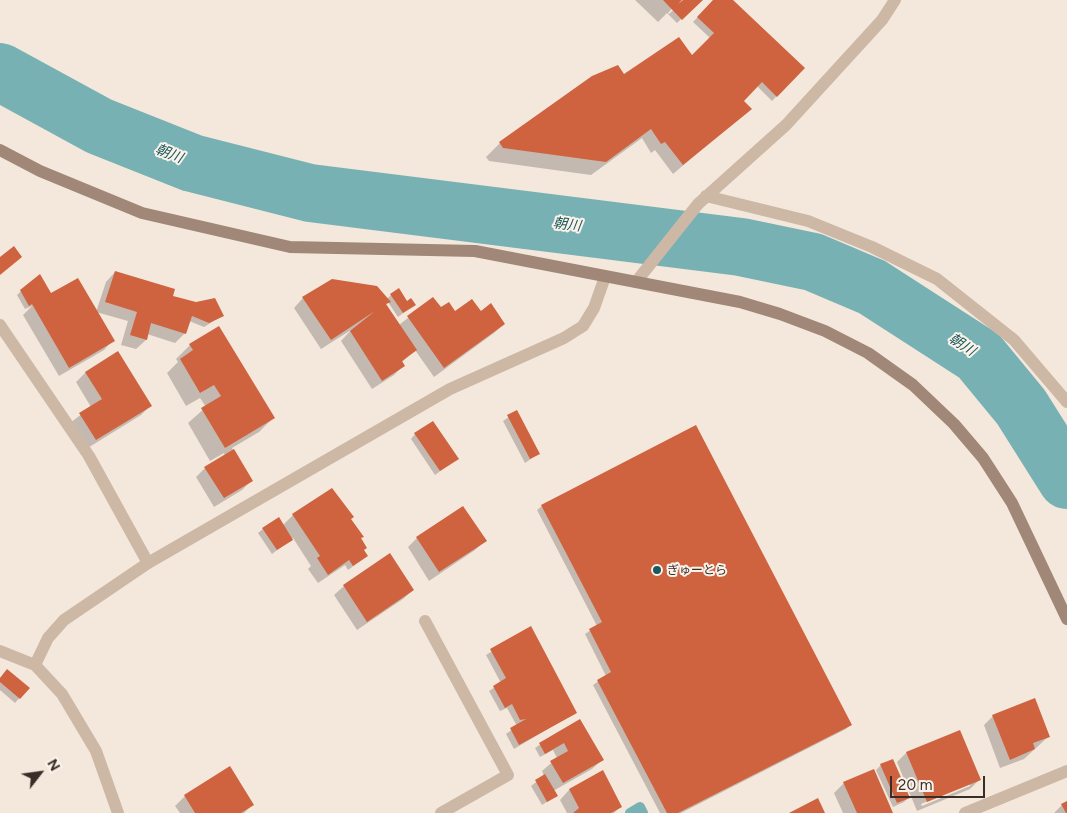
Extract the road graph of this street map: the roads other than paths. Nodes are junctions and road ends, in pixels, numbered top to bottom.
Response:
1 (895, 0) edge
2 (0, 150) edge
3 (702, 200) junction
4 (605, 277) junction
5 (636, 282) junction
6 (0, 325) edge
7 (1067, 402) edge
8 (148, 563) junction
9 (1067, 619) edge
10 (425, 622) dead end
11 (0, 652) edge
12 (35, 665) junction
13 (1067, 772) edge
14 (118, 813) edge
15 (441, 813) edge
16 (965, 813) edge

1 - 3 street
2 - 4 street
3 - 5 street
3 - 7 street
4 - 5 street
4 - 8 street
5 - 9 street
6 - 8 street
8 - 12 street
10 - 15 street
11 - 12 street
12 - 14 street
13 - 16 street

